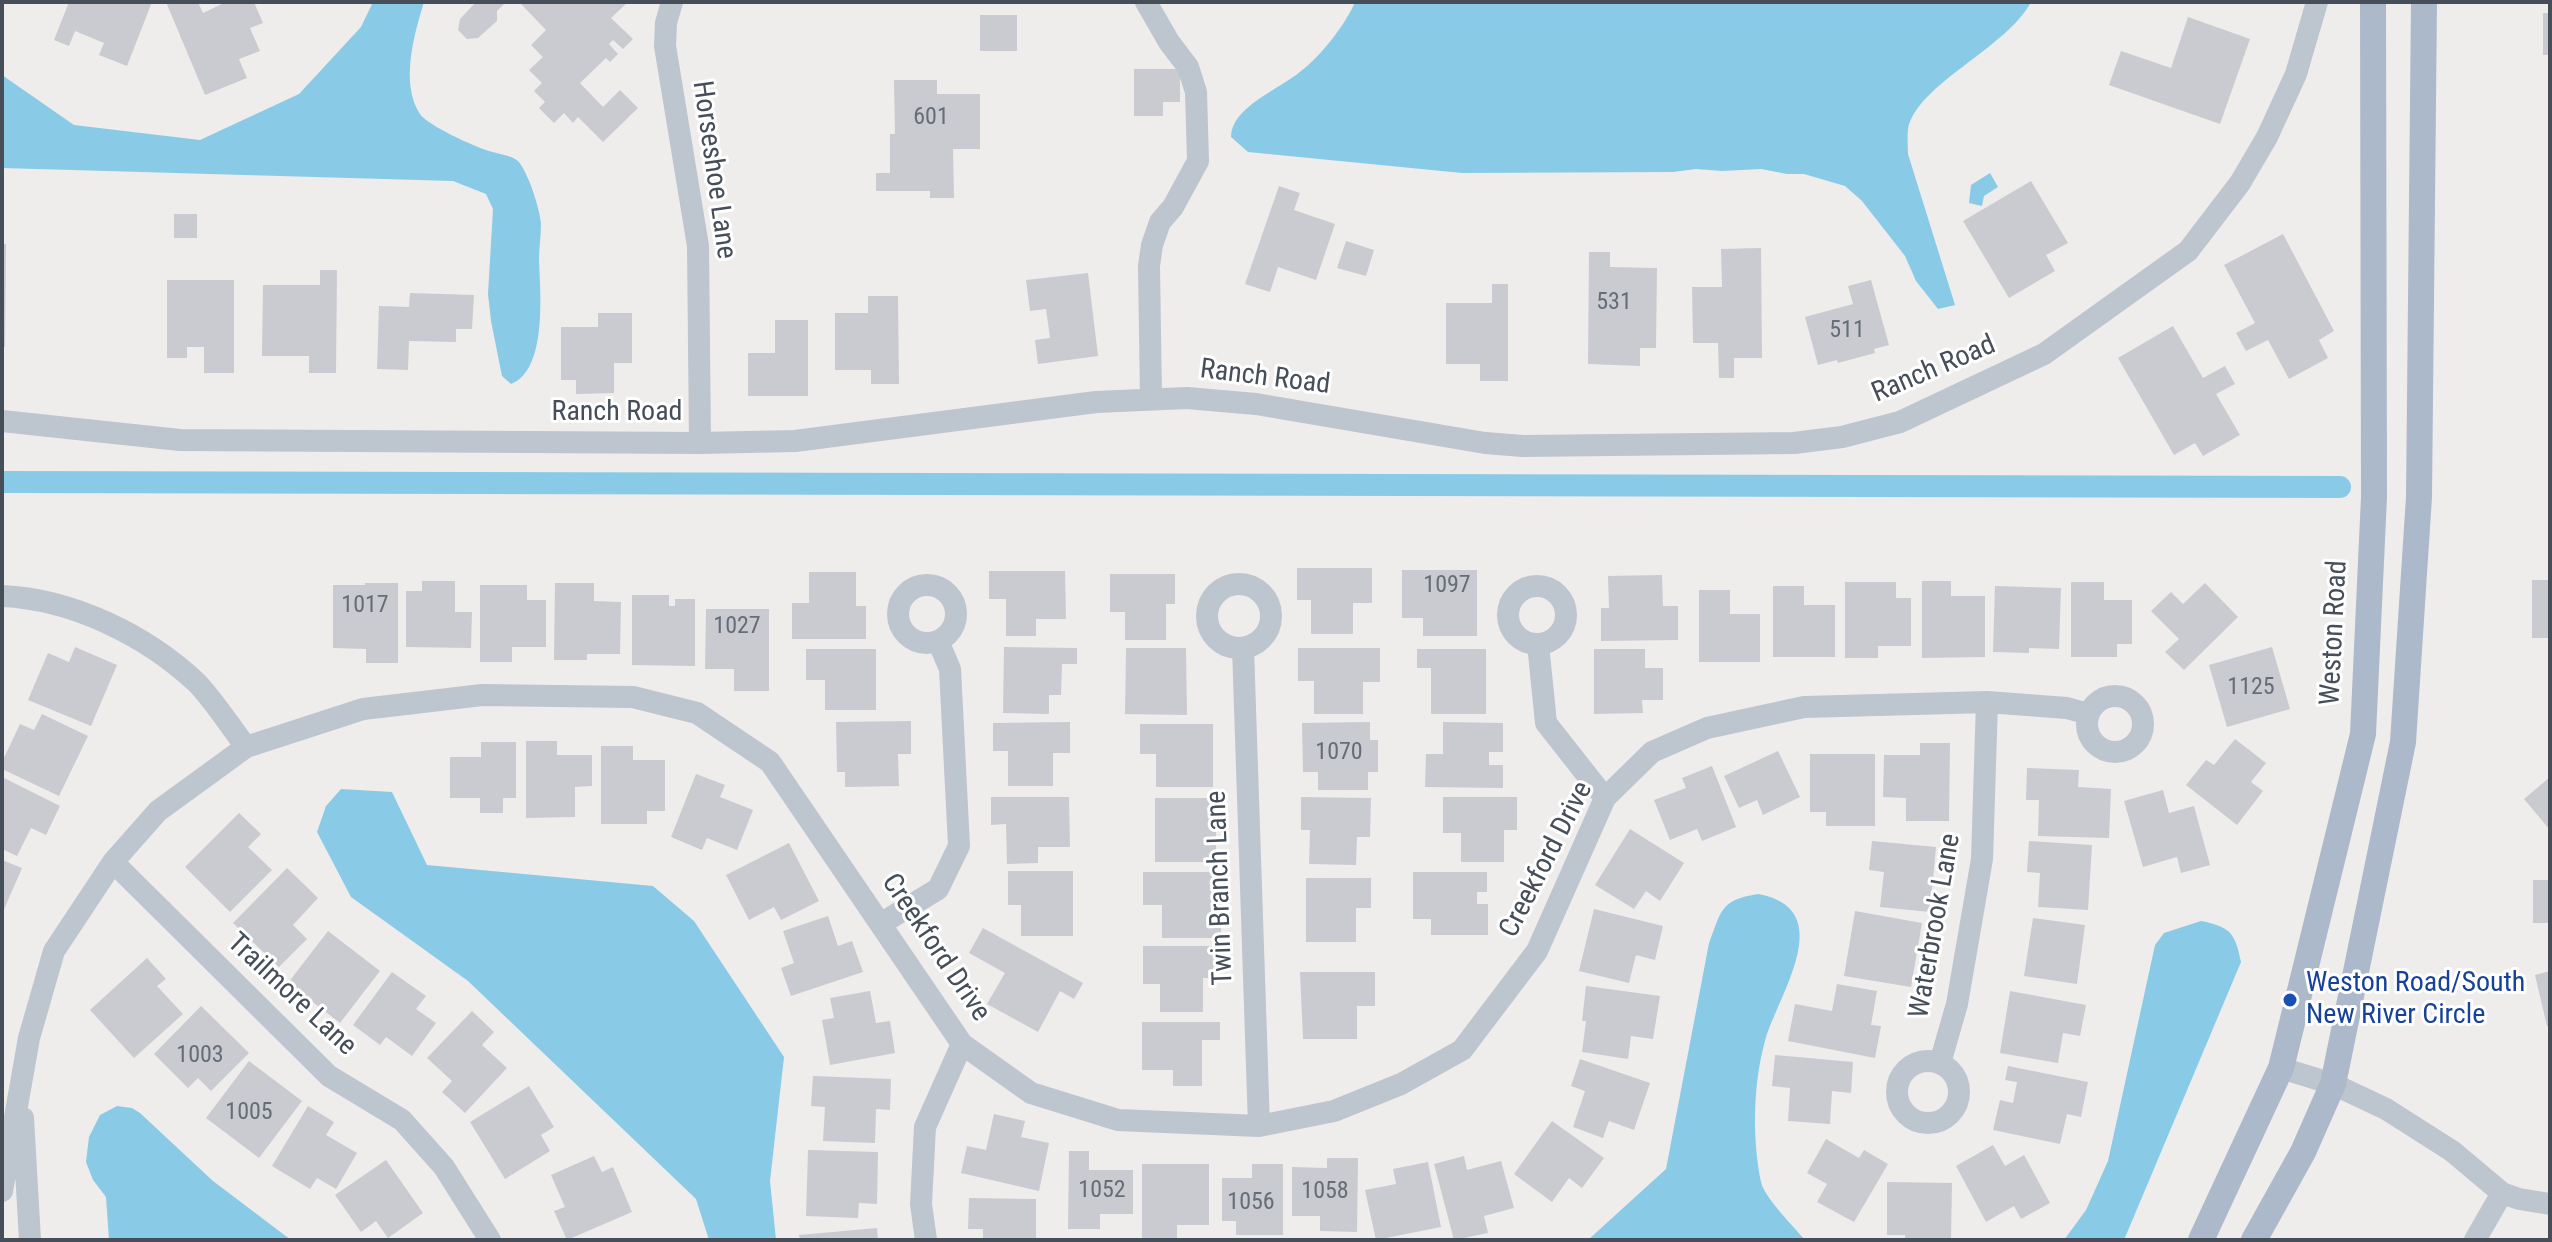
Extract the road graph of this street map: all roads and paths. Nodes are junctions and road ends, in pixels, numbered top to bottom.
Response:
1 (672, 2) edge
2 (1146, 2) edge
3 (2317, 2) edge
4 (2373, 2) edge
5 (2424, 2) edge
6 (1151, 398) junction
7 (2, 421) edge
8 (700, 443) junction
9 (2, 596) edge
10 (938, 641) dead end
11 (1538, 644) dead end
12 (1243, 648) dead end
13 (1987, 702) junction
14 (2088, 714) dead end
15 (246, 747) junction
16 (1605, 798) junction
17 (113, 862) junction
18 (882, 923) junction
19 (962, 1044) junction
20 (1940, 1063) dead end
21 (2281, 1068) junction
22 (20, 1081) junction
23 (2333, 1084) junction
24 (1259, 1126) junction
25 (2, 1191) edge
26 (2502, 1193) junction
27 (2550, 1204) edge
28 (30, 1240) edge
29 (490, 1240) edge
30 (497, 1240) edge
31 (511, 1240) edge
32 (926, 1240) edge
33 (2201, 1240) edge
34 (2254, 1240) edge
35 (2475, 1240) edge

1 - 8 street, Horseshoe Lane
2 - 6 street
3 - 6 street, Ranch Road
4 - 21 main road, Weston Road
5 - 23 main road
6 - 8 street, Ranch Road
7 - 8 street, Ranch Road
9 - 15 street
10 - 18 street
11 - 16 street
12 - 24 street, Twin Branch Lane
13 - 14 street, Creekford Drive
13 - 16 street, Creekford Drive
13 - 20 street, Waterbrook Lane
15 - 17 street, Creekford Drive
15 - 18 street, Creekford Drive
16 - 24 street, Creekford Drive
17 - 22 street, Creekford Drive
17 - 29 street, Trailmore Lane
18 - 19 street, Creekford Drive
19 - 24 street, Creekford Drive
19 - 32 street
21 - 23 street
21 - 33 main road, Weston Road
22 - 25 street
22 - 28 street
23 - 26 street
23 - 34 main road
26 - 27 street
26 - 35 street
30 - 31 street

